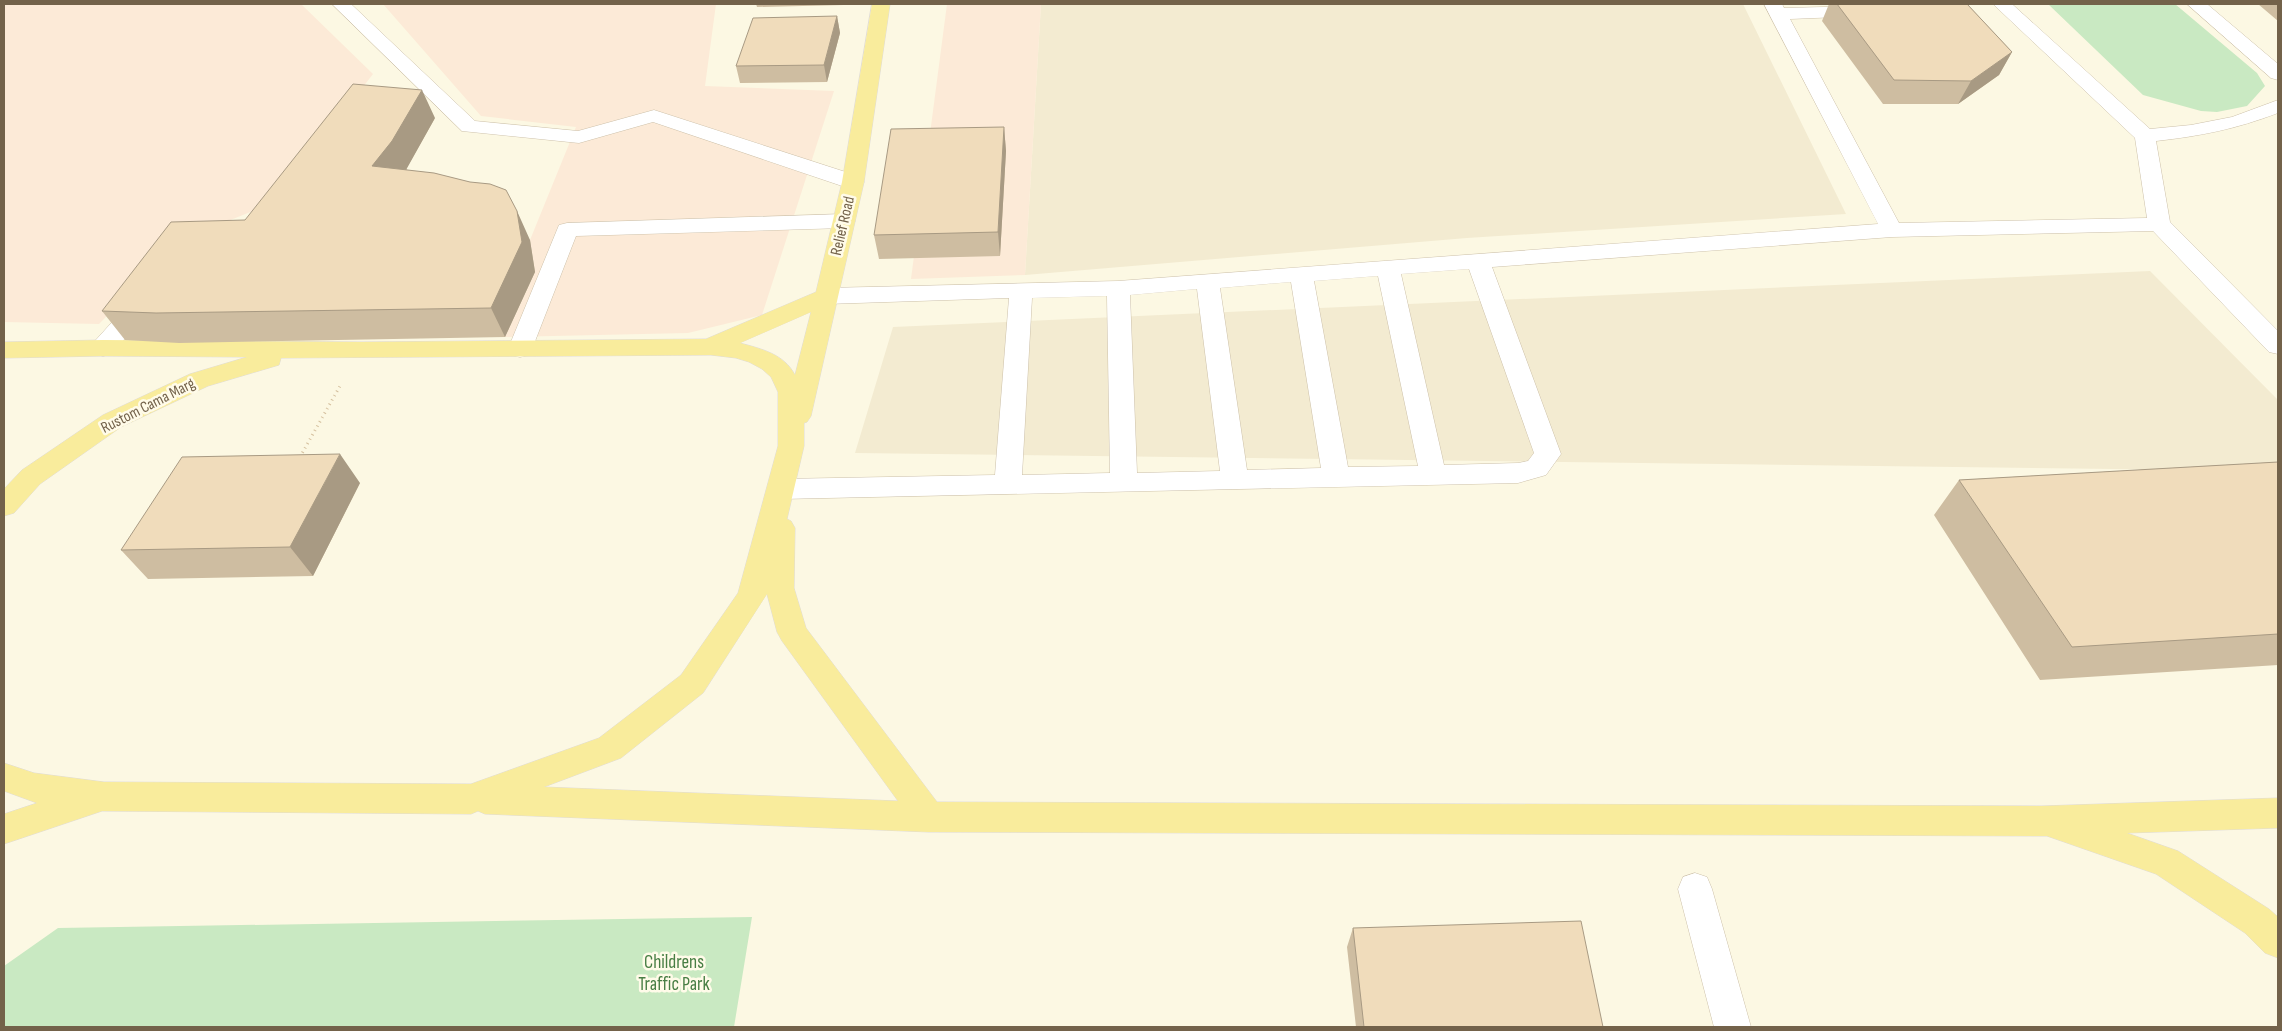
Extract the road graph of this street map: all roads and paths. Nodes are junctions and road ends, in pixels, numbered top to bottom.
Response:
1 (340, 4) edge
2 (880, 4) edge
3 (2002, 4) edge
4 (2196, 4) edge
5 (1775, 9) edge
6 (1879, 10) edge
7 (2278, 74) edge
8 (2278, 106) edge
9 (2145, 136) junction
10 (853, 182) junction
11 (844, 221) junction
12 (2159, 224) junction
13 (1892, 230) junction
14 (1478, 261) junction
15 (1388, 268) junction
16 (1301, 274) junction
17 (1207, 281) junction
18 (156, 287) edge
19 (1118, 288) junction
20 (1021, 290) junction
21 (826, 296) junction
22 (2278, 346) edge
23 (711, 347) junction
24 (103, 348) junction
25 (520, 349) junction
26 (4, 350) edge
27 (316, 350) junction
28 (361, 350) junction
29 (791, 446) junction
30 (297, 462) edge
31 (1433, 474) junction
32 (1336, 477) junction
33 (1235, 480) junction
34 (1124, 483) junction
35 (1008, 484) junction
36 (781, 489) junction
37 (4, 506) edge
38 (4, 777) edge
39 (104, 797) junction
40 (471, 799) junction
41 (2278, 813) edge
42 (929, 817) junction
43 (2042, 821) junction
44 (4, 829) edge
45 (1696, 889) dead end
46 (2278, 941) edge
47 (1733, 1027) edge

1 - 10 street
2 - 10 main road, Relief Road
3 - 9 street
4 - 7 street
5 - 6 street
5 - 13 street
8 - 9 street
9 - 12 street
10 - 11 main road, Relief Road
11 - 21 main road, Relief Road
11 - 25 street
12 - 13 street
12 - 22 street
13 - 14 street
14 - 15 street
14 - 31 street
15 - 16 street
15 - 31 street
16 - 17 street
16 - 32 street
17 - 19 street
17 - 33 street
18 - 24 street
19 - 20 street
19 - 34 street
20 - 21 street
20 - 35 street
21 - 23 main road
21 - 29 main road, Relief Road
23 - 25 main road
23 - 29 main road
24 - 26 main road
24 - 27 main road
25 - 28 main road
27 - 28 main road
27 - 37 main road, Rustom Cama Marg
28 - 30 path
29 - 36 main road
31 - 32 street
32 - 33 street
33 - 34 street
34 - 35 street
35 - 36 street
36 - 40 main road
36 - 42 main road
38 - 39 main road
39 - 40 main road
39 - 44 main road
40 - 42 main road
41 - 43 main road
42 - 43 main road
43 - 46 main road
45 - 47 street

